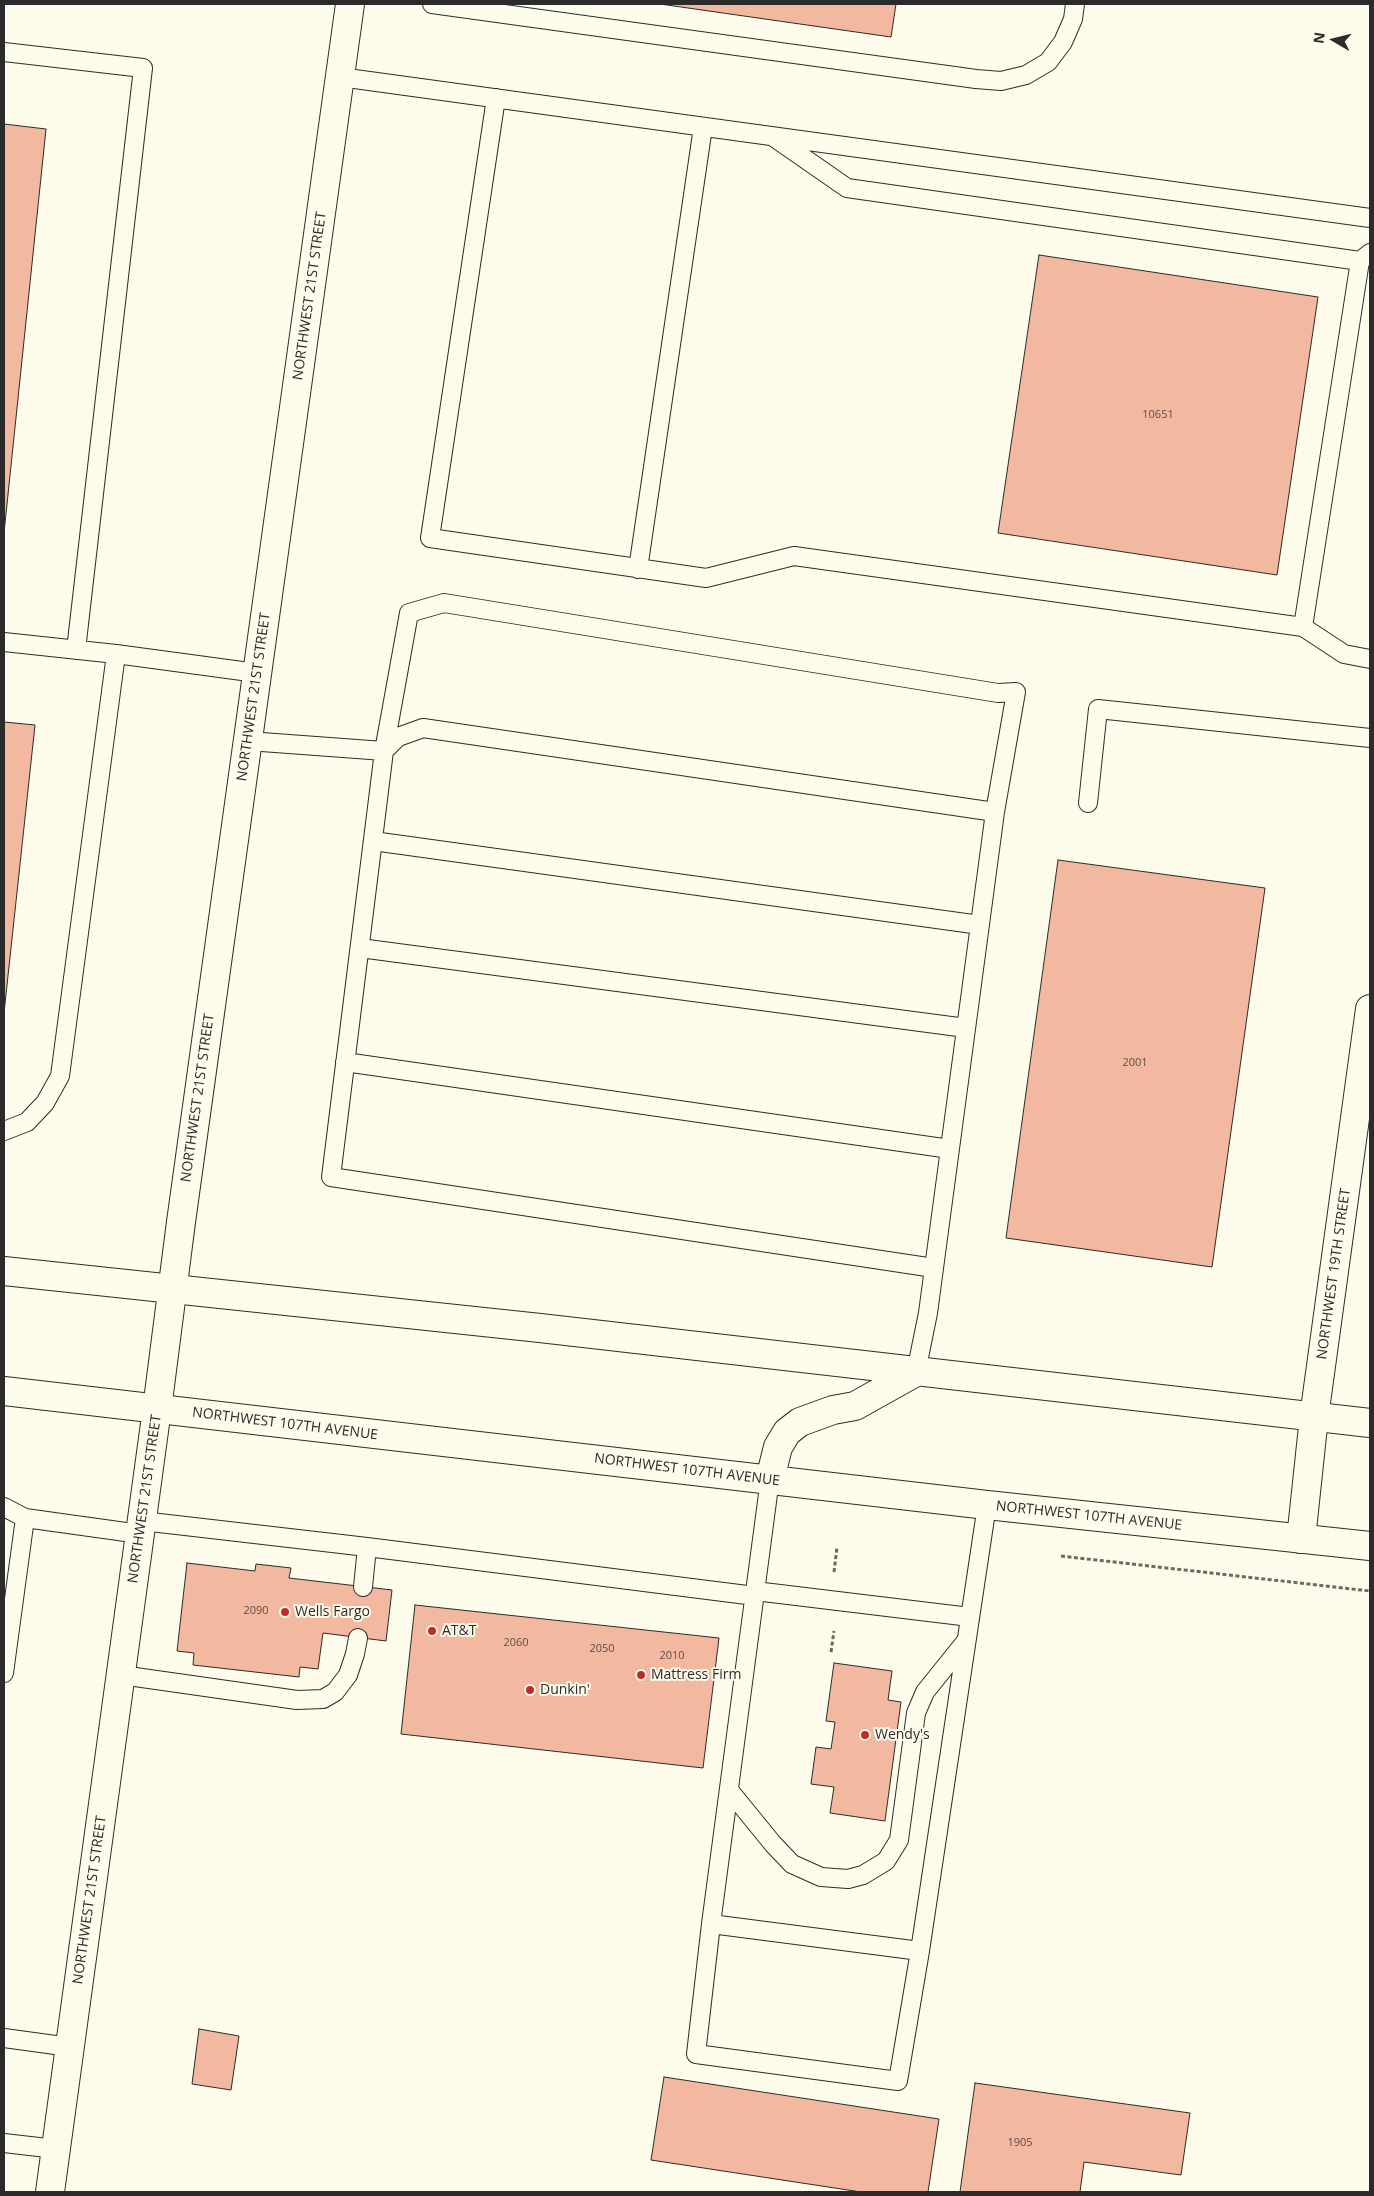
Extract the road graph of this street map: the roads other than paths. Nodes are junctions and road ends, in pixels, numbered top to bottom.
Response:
1 (350, 4) edge
2 (432, 4) edge
3 (1075, 4) edge
4 (509, 9) edge
5 (4, 52) edge
6 (340, 77) junction
7 (496, 98) junction
8 (703, 127) junction
9 (772, 136) junction
10 (1370, 218) edge
11 (1365, 257) edge
12 (638, 569) junction
13 (1303, 627) junction
14 (4, 642) edge
15 (76, 650) junction
16 (116, 654) junction
17 (1370, 659) edge
18 (257, 673) junction
19 (1370, 738) edge
20 (248, 741) junction
21 (384, 752) junction
22 (1088, 803) dead end
23 (996, 812) junction
24 (372, 841) junction
25 (980, 925) junction
26 (360, 948) junction
27 (1370, 1009) edge
28 (966, 1028) junction
29 (345, 1062) junction
30 (4, 1131) edge
31 (950, 1149) junction
32 (934, 1268) junction
33 (4, 1271) edge
34 (172, 1288) junction
35 (916, 1372) junction
36 (4, 1391) edge
37 (158, 1409) junction
38 (1314, 1417) junction
39 (1370, 1423) edge
40 (770, 1480) junction
41 (987, 1505) junction
42 (4, 1507) edge
43 (25, 1518) junction
44 (141, 1528) junction
45 (1300, 1538) junction
46 (1370, 1546) edge
47 (367, 1547) junction
48 (363, 1587) dead end
49 (755, 1594) junction
50 (970, 1617) junction
51 (358, 1638) dead end
52 (967, 1640) junction
53 (4, 1673) edge
54 (121, 1675) junction
55 (729, 1790) junction
56 (711, 1924) junction
57 (920, 1951) junction
58 (4, 2038) edge
59 (70, 2047) junction
60 (4, 2143) edge
61 (56, 2149) junction
62 (50, 2192) edge

1 - 6 main road, NORTHWEST 21ST STREET
2 - 4 lane
3 - 4 lane
5 - 15 lane
6 - 7 lane
6 - 18 main road, NORTHWEST 21ST STREET
7 - 8 lane
7 - 12 lane
8 - 9 lane
8 - 12 lane
9 - 10 lane
9 - 11 lane
11 - 13 lane
12 - 13 lane
13 - 17 lane
14 - 15 lane
15 - 16 lane
16 - 18 lane
16 - 30 lane
18 - 20 main road, NORTHWEST 21ST STREET
19 - 22 lane
20 - 21 lane
20 - 34 main road, NORTHWEST 21ST STREET
21 - 23 lane
21 - 23 lane
21 - 24 lane
23 - 25 lane
24 - 25 lane
24 - 26 lane
25 - 28 lane
26 - 28 lane
26 - 29 lane
27 - 38 main road, NORTHWEST 19TH STREET
28 - 31 lane
29 - 31 lane
29 - 32 lane
31 - 32 lane
32 - 35 lane
33 - 34 main road
34 - 35 main road
34 - 37 main road, NORTHWEST 21ST STREET
35 - 38 main road
35 - 40 main road
36 - 37 main road, NORTHWEST 107TH AVENUE
37 - 40 main road, NORTHWEST 107TH AVENUE
37 - 44 main road, NORTHWEST 21ST STREET
38 - 39 main road
38 - 45 main road, NORTHWEST 19TH STREET
40 - 41 main road, NORTHWEST 107TH AVENUE
40 - 49 lane
41 - 45 main road, NORTHWEST 107TH AVENUE
41 - 50 lane
42 - 43 lane
43 - 44 lane
43 - 53 lane
44 - 47 lane
44 - 54 main road, NORTHWEST 21ST STREET
45 - 46 main road, NORTHWEST 107TH AVENUE
47 - 48 lane
47 - 49 lane
49 - 50 lane
49 - 55 lane
50 - 52 lane
51 - 54 lane
52 - 55 lane
52 - 57 lane
54 - 59 main road, NORTHWEST 21ST STREET
55 - 56 lane
56 - 57 lane
56 - 57 lane
58 - 59 lane
59 - 61 main road, NORTHWEST 21ST STREET
60 - 61 lane
61 - 62 main road, NORTHWEST 21ST STREET

